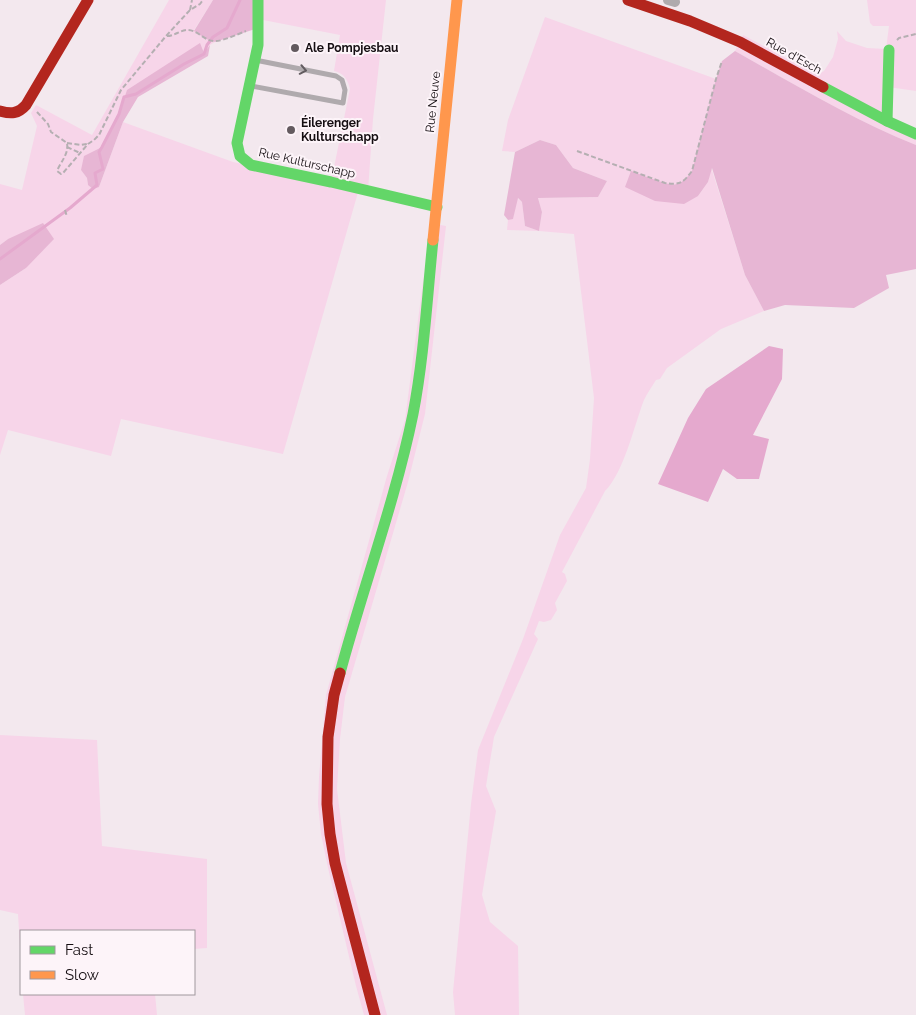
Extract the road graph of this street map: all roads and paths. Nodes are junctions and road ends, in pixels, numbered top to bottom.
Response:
1 (88, 0) edge
2 (192, 0) edge
3 (203, 0) edge
4 (258, 0) edge
5 (457, 0) edge
6 (628, 0) edge
7 (654, 5) edge
8 (190, 10) junction
9 (258, 28) junction
10 (916, 34) edge
11 (166, 36) junction
12 (889, 50) joint
13 (255, 60) junction
14 (722, 61) dead end
15 (250, 86) junction
16 (26, 105) junction
17 (0, 110) edge
18 (887, 121) junction
19 (916, 134) edge
20 (67, 143) junction
21 (88, 144) junction
22 (68, 147) junction
23 (577, 151) dead end
24 (80, 153) junction
25 (437, 206) junction
26 (65, 210) dead end
27 (67, 217) dead end
28 (375, 1015) edge

1 - 16 street
2 - 8 path
3 - 8 path
4 - 9 street, Rue Kulturschapp
5 - 25 street, Rue Neuve
6 - 7 street, Rue d'Esch
7 - 18 street, Rue d'Esch
8 - 11 path
9 - 11 path
9 - 13 street, Rue Kulturschapp
10 - 12 path
11 - 21 path
12 - 18 street
13 - 15 street, Rue Kulturschapp
13 -> 15 lane
14 - 23 path
15 - 25 street, Rue Kulturschapp
16 - 17 street
16 - 20 path
18 - 19 street, Rue d'Esch
20 - 21 path
20 - 22 path
21 - 24 path
22 - 24 path
22 - 24 path
25 - 28 street, Rue Neuve
26 - 27 path

